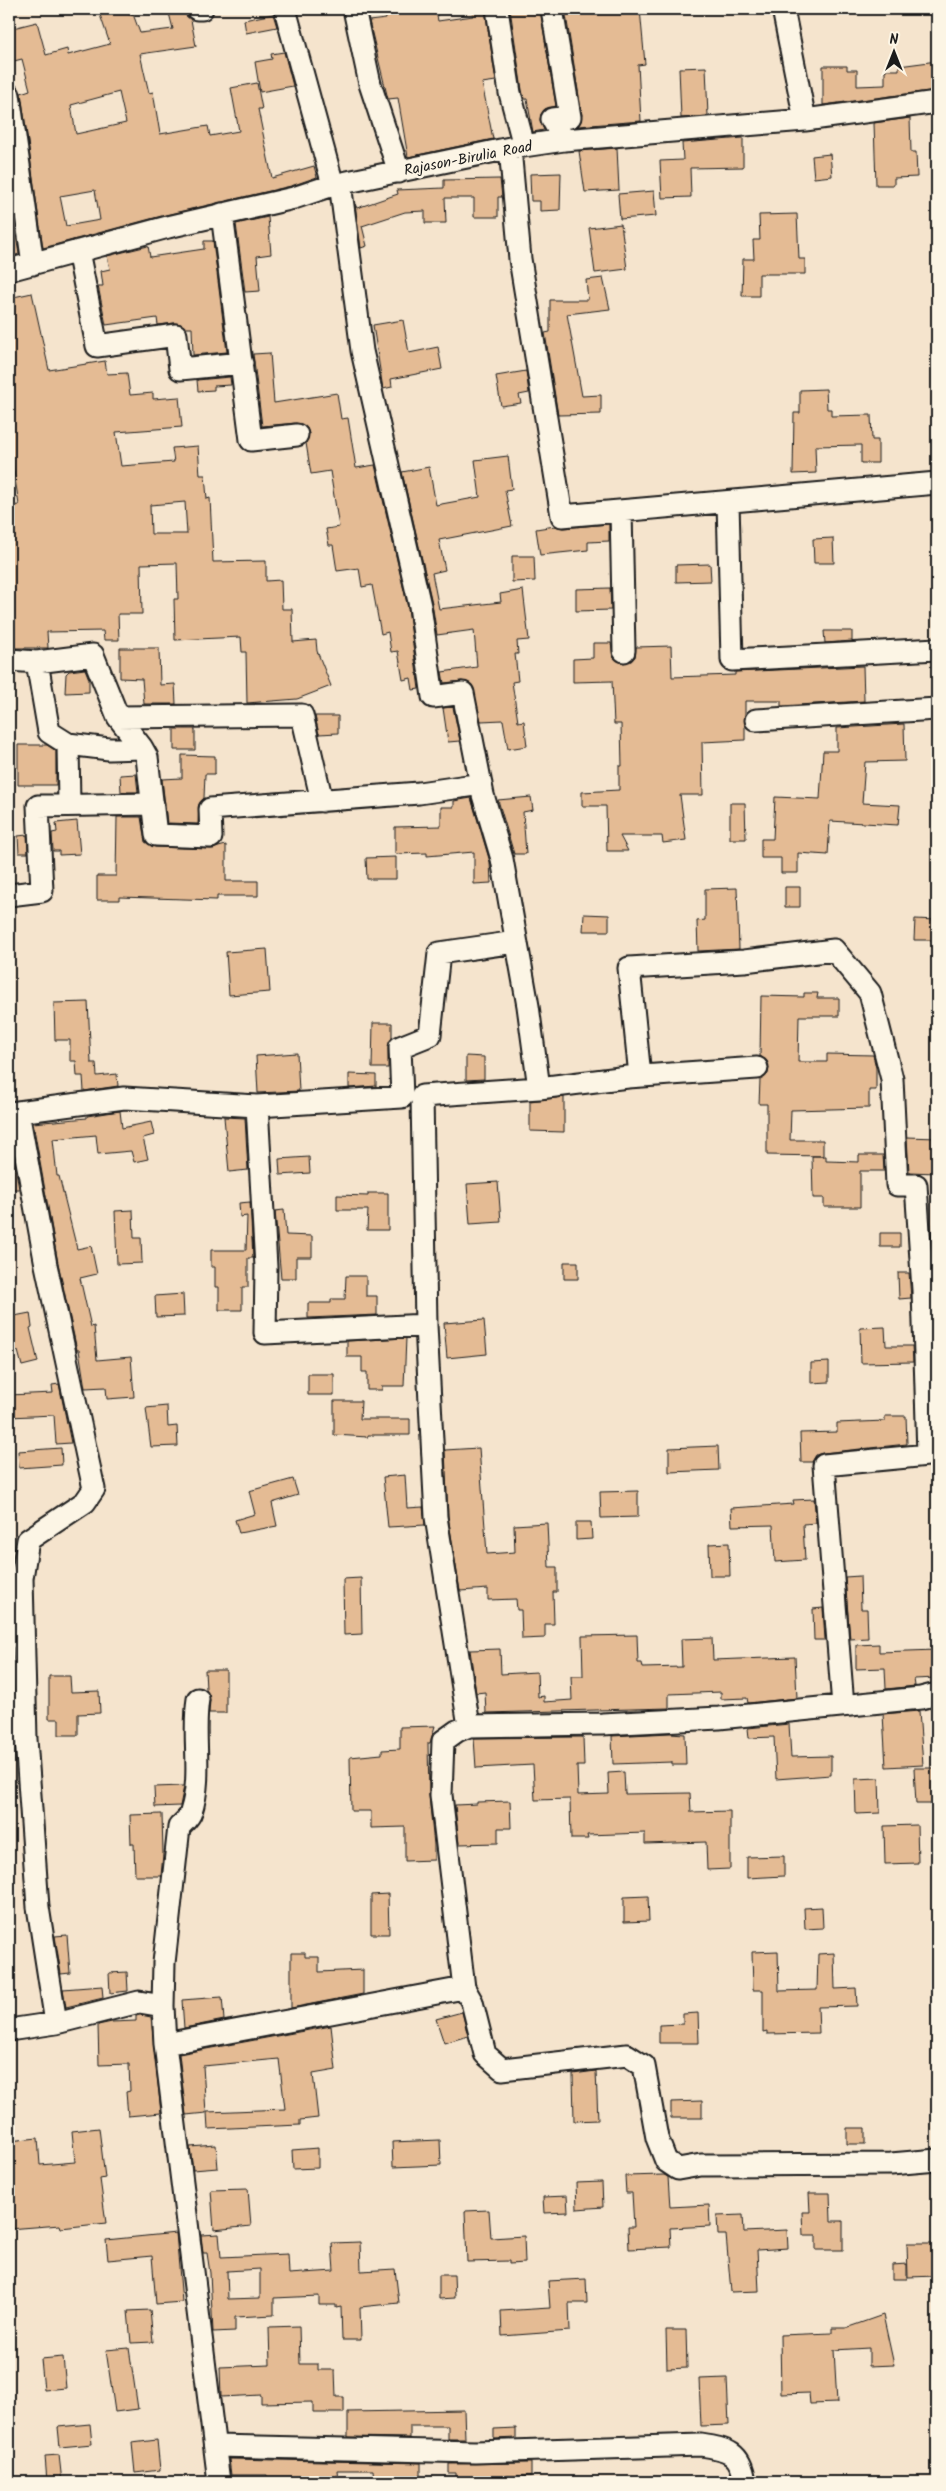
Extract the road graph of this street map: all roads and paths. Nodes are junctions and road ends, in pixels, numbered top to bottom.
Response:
1 (197, 9) edge
2 (202, 9) edge
3 (285, 9) edge
4 (354, 9) edge
5 (497, 9) edge
6 (552, 9) edge
7 (783, 9) edge
8 (9, 95) edge
9 (937, 102) edge
10 (805, 120) junction
11 (564, 140) junction
12 (517, 147) junction
13 (399, 172) junction
14 (336, 184) junction
15 (222, 214) junction
16 (78, 251) junction
17 (33, 264) junction
18 (9, 270) edge
19 (242, 363) junction
20 (297, 435) dead end
21 (937, 483) edge
22 (728, 502) junction
23 (621, 511) junction
24 (937, 649) edge
25 (624, 651) dead end
26 (9, 660) edge
27 (37, 662) junction
28 (937, 709) edge
29 (118, 717) junction
30 (756, 720) dead end
31 (68, 744) junction
32 (142, 748) junction
33 (481, 784) junction
34 (322, 801) junction
35 (153, 804) junction
36 (69, 805) junction
37 (9, 895) edge
38 (516, 942) junction
39 (758, 1068) dead end
40 (640, 1076) junction
41 (539, 1088) junction
42 (412, 1097) junction
43 (257, 1106) junction
44 (14, 1113) edge
45 (426, 1325) junction
46 (933, 1454) edge
47 (937, 1694) edge
48 (198, 1699) dead end
49 (844, 1706) junction
50 (468, 1726) junction
51 (464, 1988) junction
52 (163, 2006) junction
53 (56, 2023) junction
54 (9, 2030) edge
55 (165, 2044) junction
56 (937, 2160) edge
57 (214, 2446) junction
58 (219, 2482) edge
59 (745, 2482) edge

1 - 2 street
3 - 14 street
4 - 13 street
5 - 12 street
6 - 11 street
7 - 10 street
8 - 17 street
9 - 10 street, Rajason-Birulia Road
10 - 11 street, Rajason-Birulia Road
11 - 12 street, Rajason-Birulia Road
12 - 13 street, Rajason-Birulia Road
12 - 23 street
13 - 14 street, Rajason-Birulia Road
14 - 15 street, Rajason-Birulia Road
14 - 33 street
15 - 16 street, Rajason-Birulia Road
15 - 19 street
16 - 17 street, Rajason-Birulia Road
16 - 19 street
17 - 18 street, Rajason-Birulia Road
19 - 20 street
21 - 22 street
22 - 23 street
22 - 24 street
23 - 25 street
26 - 27 street
27 - 29 street
27 - 31 street
28 - 30 street
29 - 32 street
29 - 34 street
31 - 32 street
31 - 36 street
32 - 35 street
33 - 34 street
33 - 38 street
34 - 35 street
35 - 36 street
36 - 37 street
38 - 41 street
38 - 42 street
39 - 40 street
40 - 41 street
40 - 46 street
41 - 42 street
42 - 43 street
42 - 45 street
43 - 44 street
43 - 45 street
44 - 53 street
45 - 50 street
46 - 49 street
47 - 49 street
48 - 52 street
49 - 50 street
50 - 51 street
51 - 55 street
51 - 56 street
52 - 53 street
52 - 55 street
53 - 54 street
55 - 57 street
57 - 58 street
57 - 59 street

